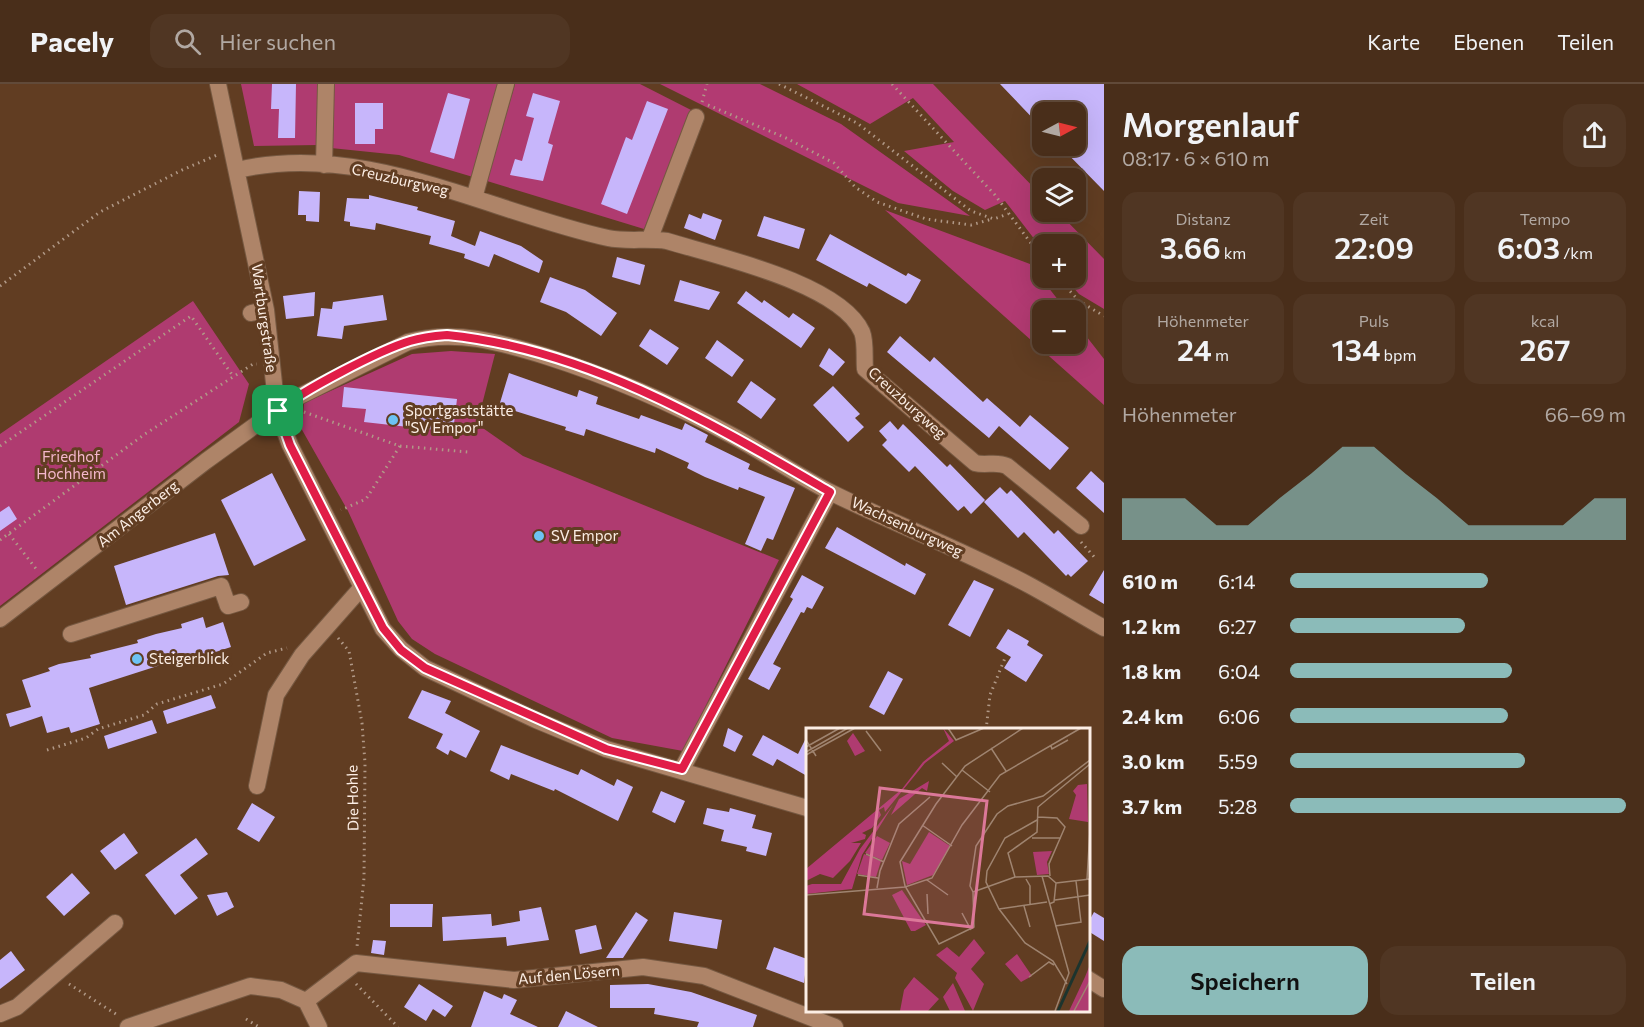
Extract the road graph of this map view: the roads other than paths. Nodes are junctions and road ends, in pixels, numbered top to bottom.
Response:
1 (218, 84) edge
2 (326, 84) edge
3 (507, 84) edge
4 (699, 110) road end
5 (324, 165) junction
6 (238, 170) junction
7 (474, 198) junction
8 (650, 238) junction
9 (282, 407) junction
10 (830, 492) junction
11 (1081, 526) dead end
12 (362, 587) junction
13 (241, 602) dead end
14 (0, 619) edge
15 (1104, 628) edge
16 (71, 634) dead end
17 (682, 769) junction
18 (256, 786) dead end
19 (806, 808) edge
20 (115, 923) dead end
21 (1089, 980) edge
22 (1104, 989) edge
23 (306, 1002) junction
24 (0, 1014) edge
25 (130, 1026) edge
26 (319, 1027) edge
27 (835, 1027) edge

1 - 6 street, Wartburgstraße
2 - 5 street
3 - 7 street
4 - 8 street
5 - 6 street, Creuzburgweg
5 - 7 street, Creuzburgweg
6 - 9 street, Wartburgstraße
7 - 8 street, Creuzburgweg
8 - 11 street, Creuzburgweg
9 - 10 street, Wachsenburgweg
9 - 12 street, Wartburgstraße
9 - 14 street, Am Angerberg
10 - 15 street, Wachsenburgweg
10 - 17 street
12 - 17 street, Wartburgstraße
12 - 18 street
13 - 16 street
17 - 19 street, Wartburgstraße
20 - 24 street
21 - 22 street
23 - 25 street
23 - 26 street
23 - 27 street, Auf den Lösern

